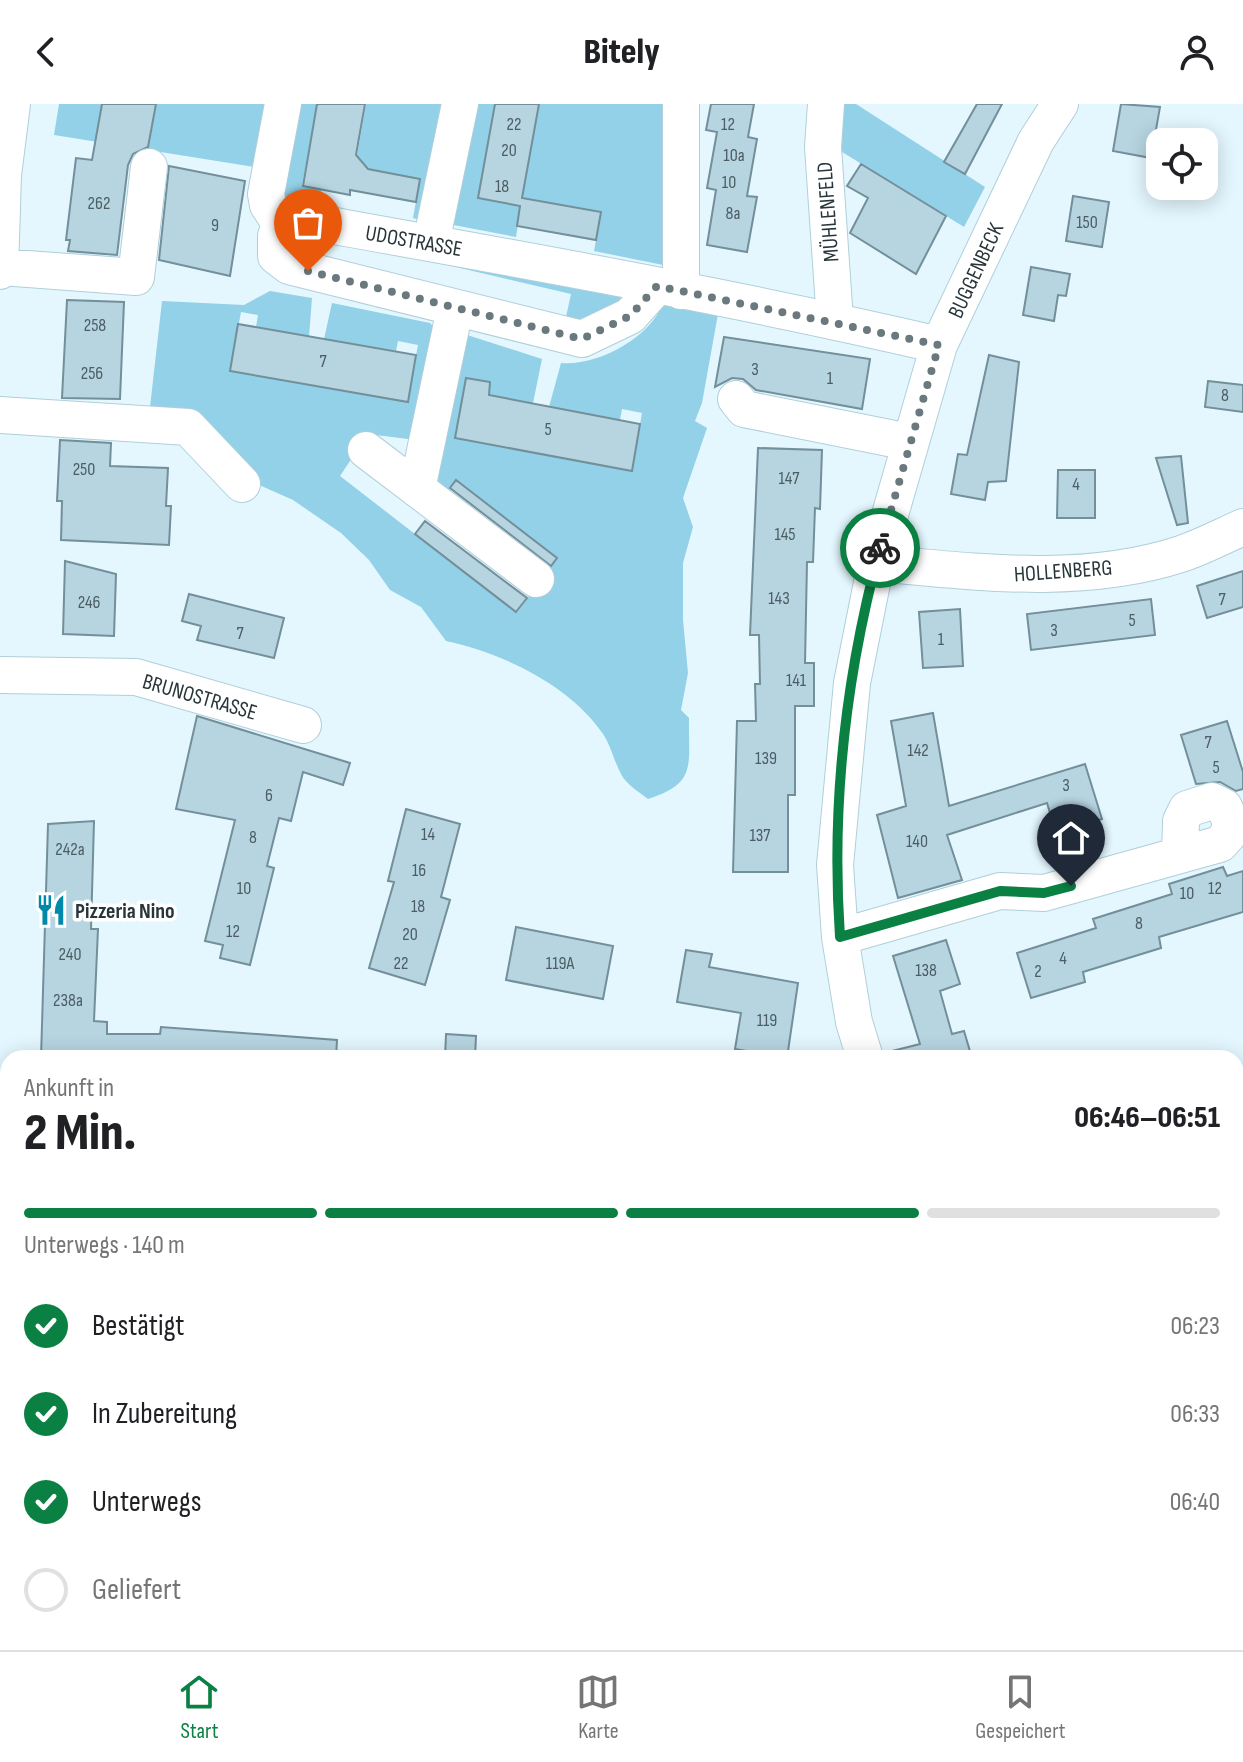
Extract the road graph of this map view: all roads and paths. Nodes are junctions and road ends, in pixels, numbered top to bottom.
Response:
1 (12, 104) edge
2 (283, 104) edge
3 (460, 104) edge
4 (681, 104) edge
5 (826, 104) edge
6 (1060, 104) edge
7 (149, 167) dead end
8 (280, 223) junction
9 (431, 243) junction
10 (0, 269) edge
11 (669, 289) junction
12 (455, 309) junction
13 (835, 321) junction
14 (939, 345) junction
15 (736, 399) dead end
16 (0, 415) edge
17 (909, 442) junction
18 (366, 450) dead end
19 (242, 484) dead end
20 (417, 489) junction
21 (1243, 527) edge
22 (876, 563) junction
23 (536, 579) dead end
24 (0, 675) edge
25 (303, 725) dead end
26 (1180, 855) dead end
27 (840, 937) junction
28 (863, 1050) edge

1 - 10 street
2 - 8 street
3 - 9 street
4 - 11 street
5 - 13 street, MÜHLENFELD
6 - 14 street, BUGGENBECK
7 - 10 street
8 - 9 street, UDOSTRASSE
8 - 12 street
9 - 11 street, UDOSTRASSE
11 - 12 street
11 - 13 street, UDOSTRASSE
12 - 20 street
13 - 14 street, UDOSTRASSE
14 - 17 street, BUGGENBECK
15 - 17 street
16 - 19 street
17 - 22 street, BUGGENBECK
18 - 20 street
20 - 23 street
21 - 22 street, HOLLENBERG
22 - 27 street, BUGGENBECK
24 - 25 street, BRUNOSTRASSE
26 - 27 street
27 - 28 street, BUGGENBECK

